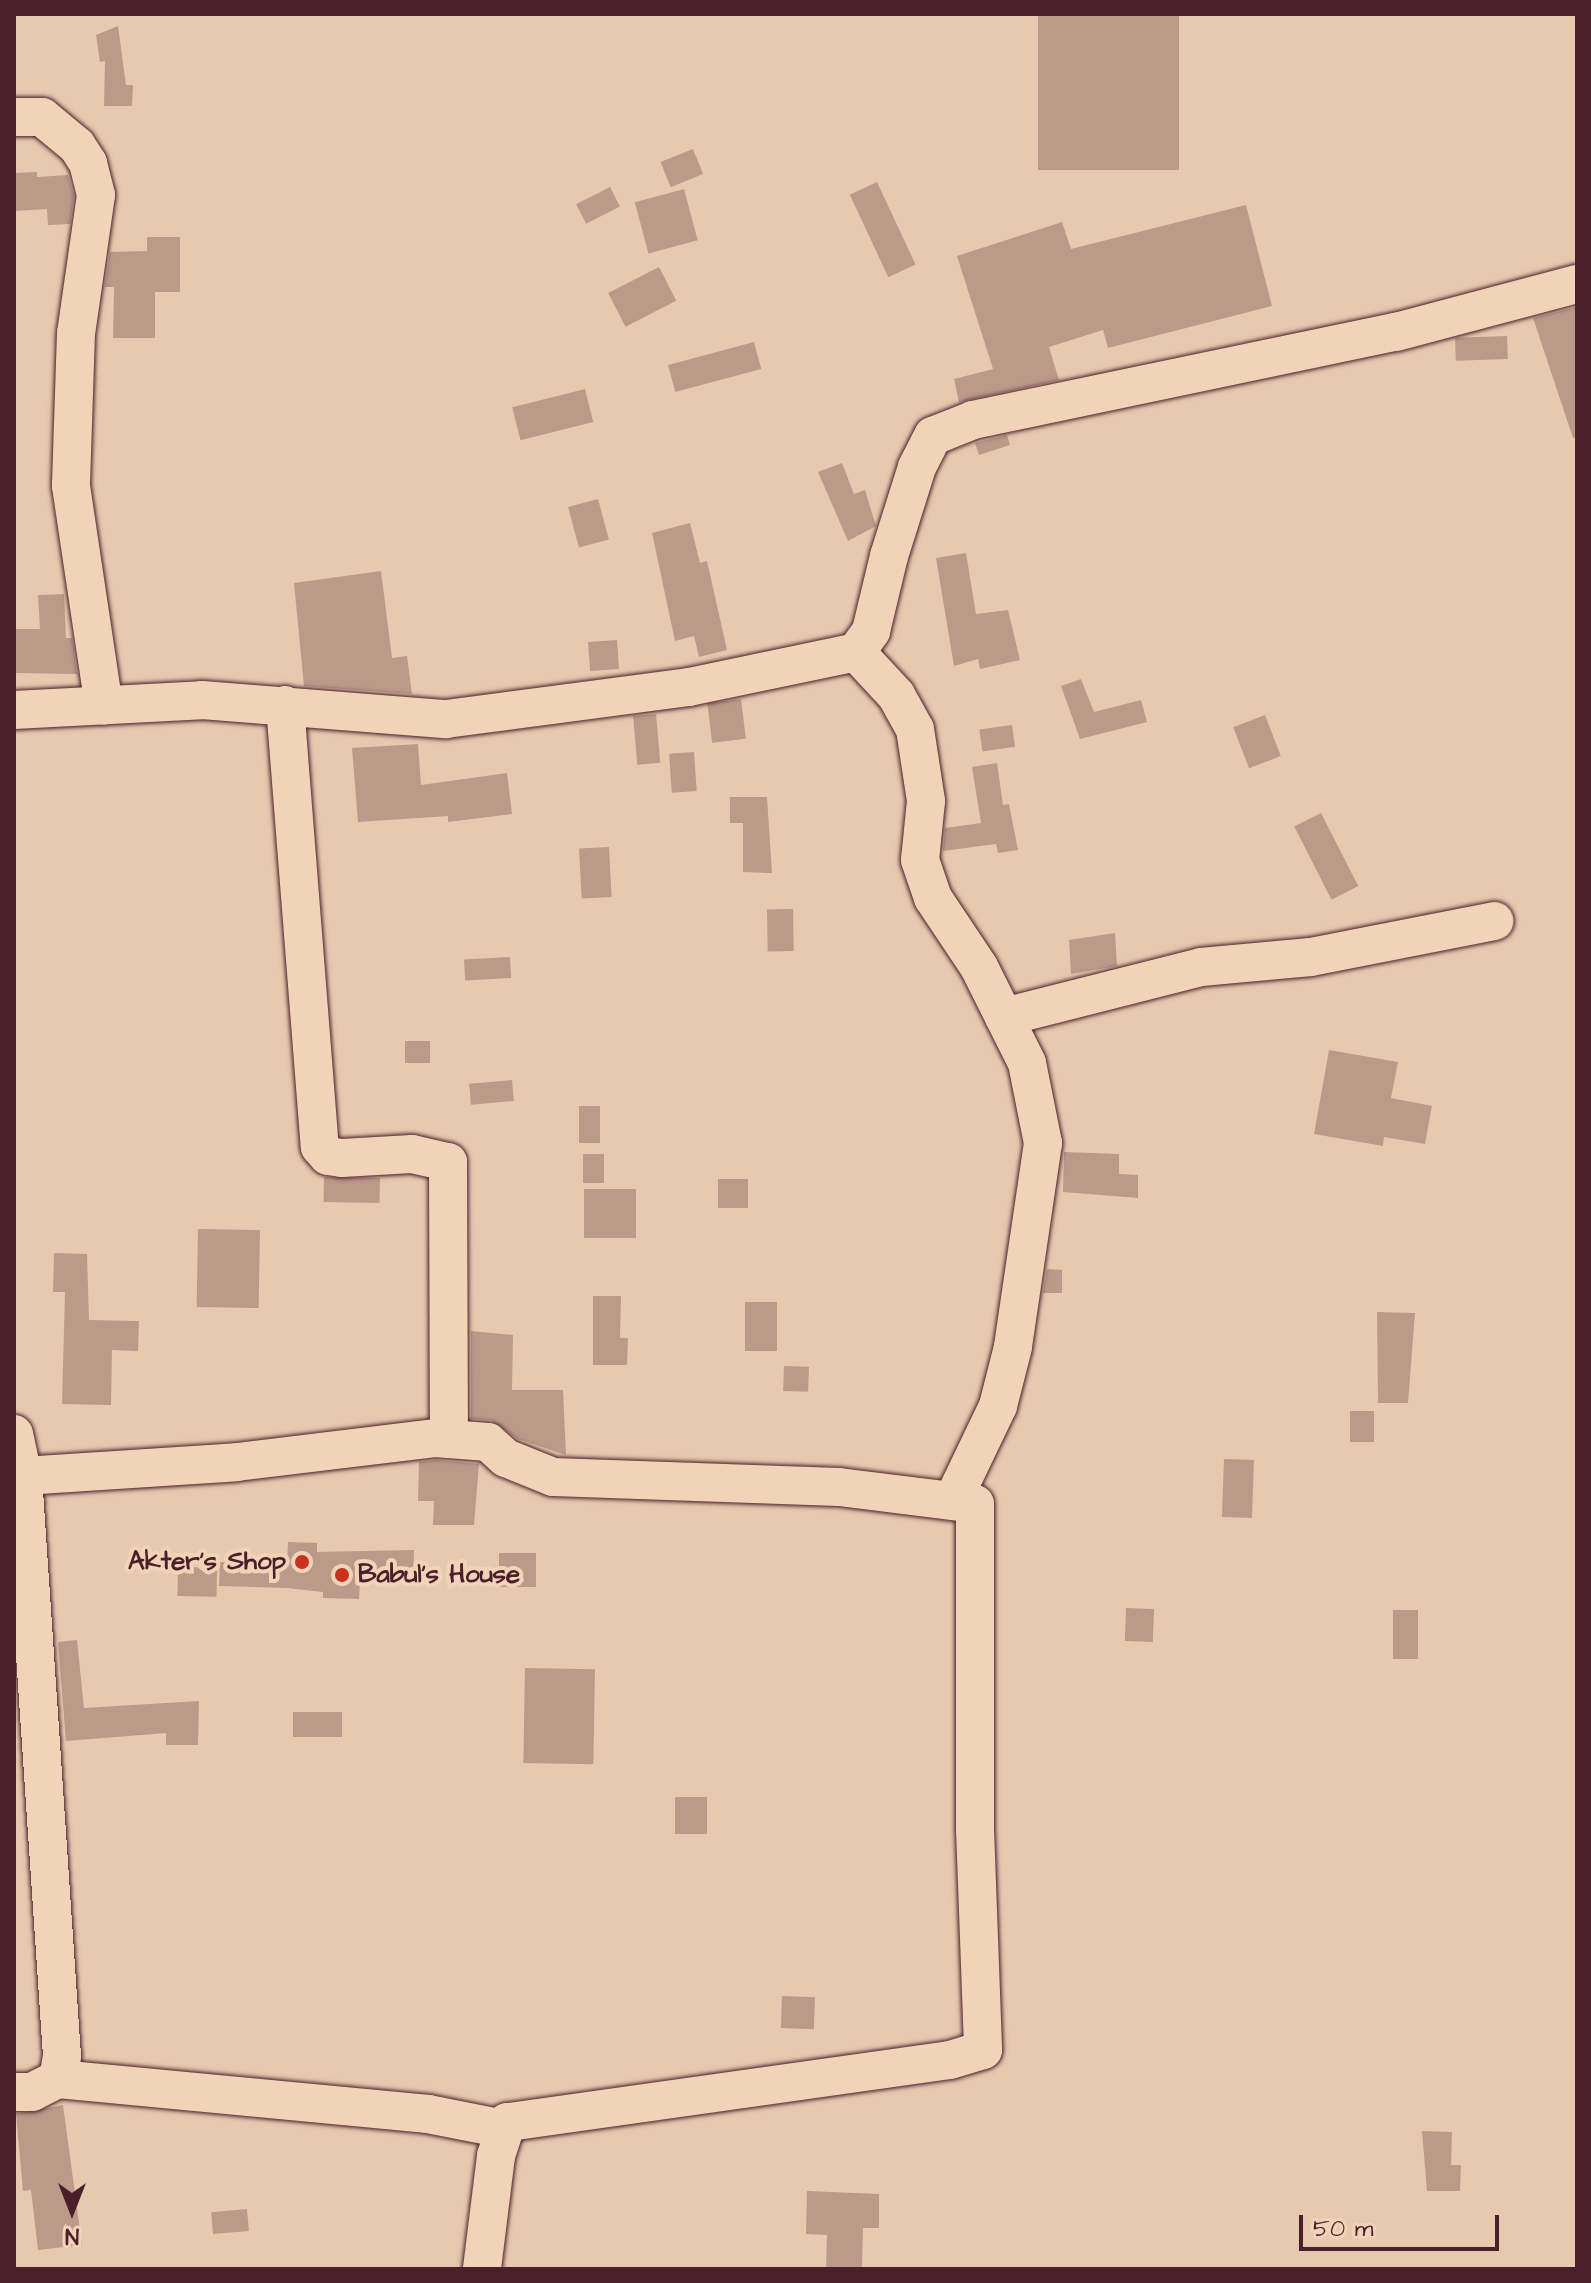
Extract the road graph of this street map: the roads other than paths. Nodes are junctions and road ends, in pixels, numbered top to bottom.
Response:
1 (14, 117) edge
2 (1577, 284) edge
3 (856, 652) junction
4 (285, 705) junction
5 (104, 706) junction
6 (14, 710) edge
7 (1494, 921) dead end
8 (1004, 1017) junction
9 (14, 1434) edge
10 (449, 1439) junction
11 (23, 1476) junction
12 (954, 1498) junction
13 (58, 2079) junction
14 (14, 2092) edge
15 (504, 2129) junction
16 (482, 2269) edge

1 - 5 street
2 - 3 street
3 - 4 street
3 - 8 street
4 - 5 street
4 - 10 street
5 - 6 street
7 - 8 street
8 - 12 street
9 - 11 street
10 - 11 street
10 - 12 street
11 - 13 street
12 - 15 street
13 - 14 street
13 - 15 street
15 - 16 street

